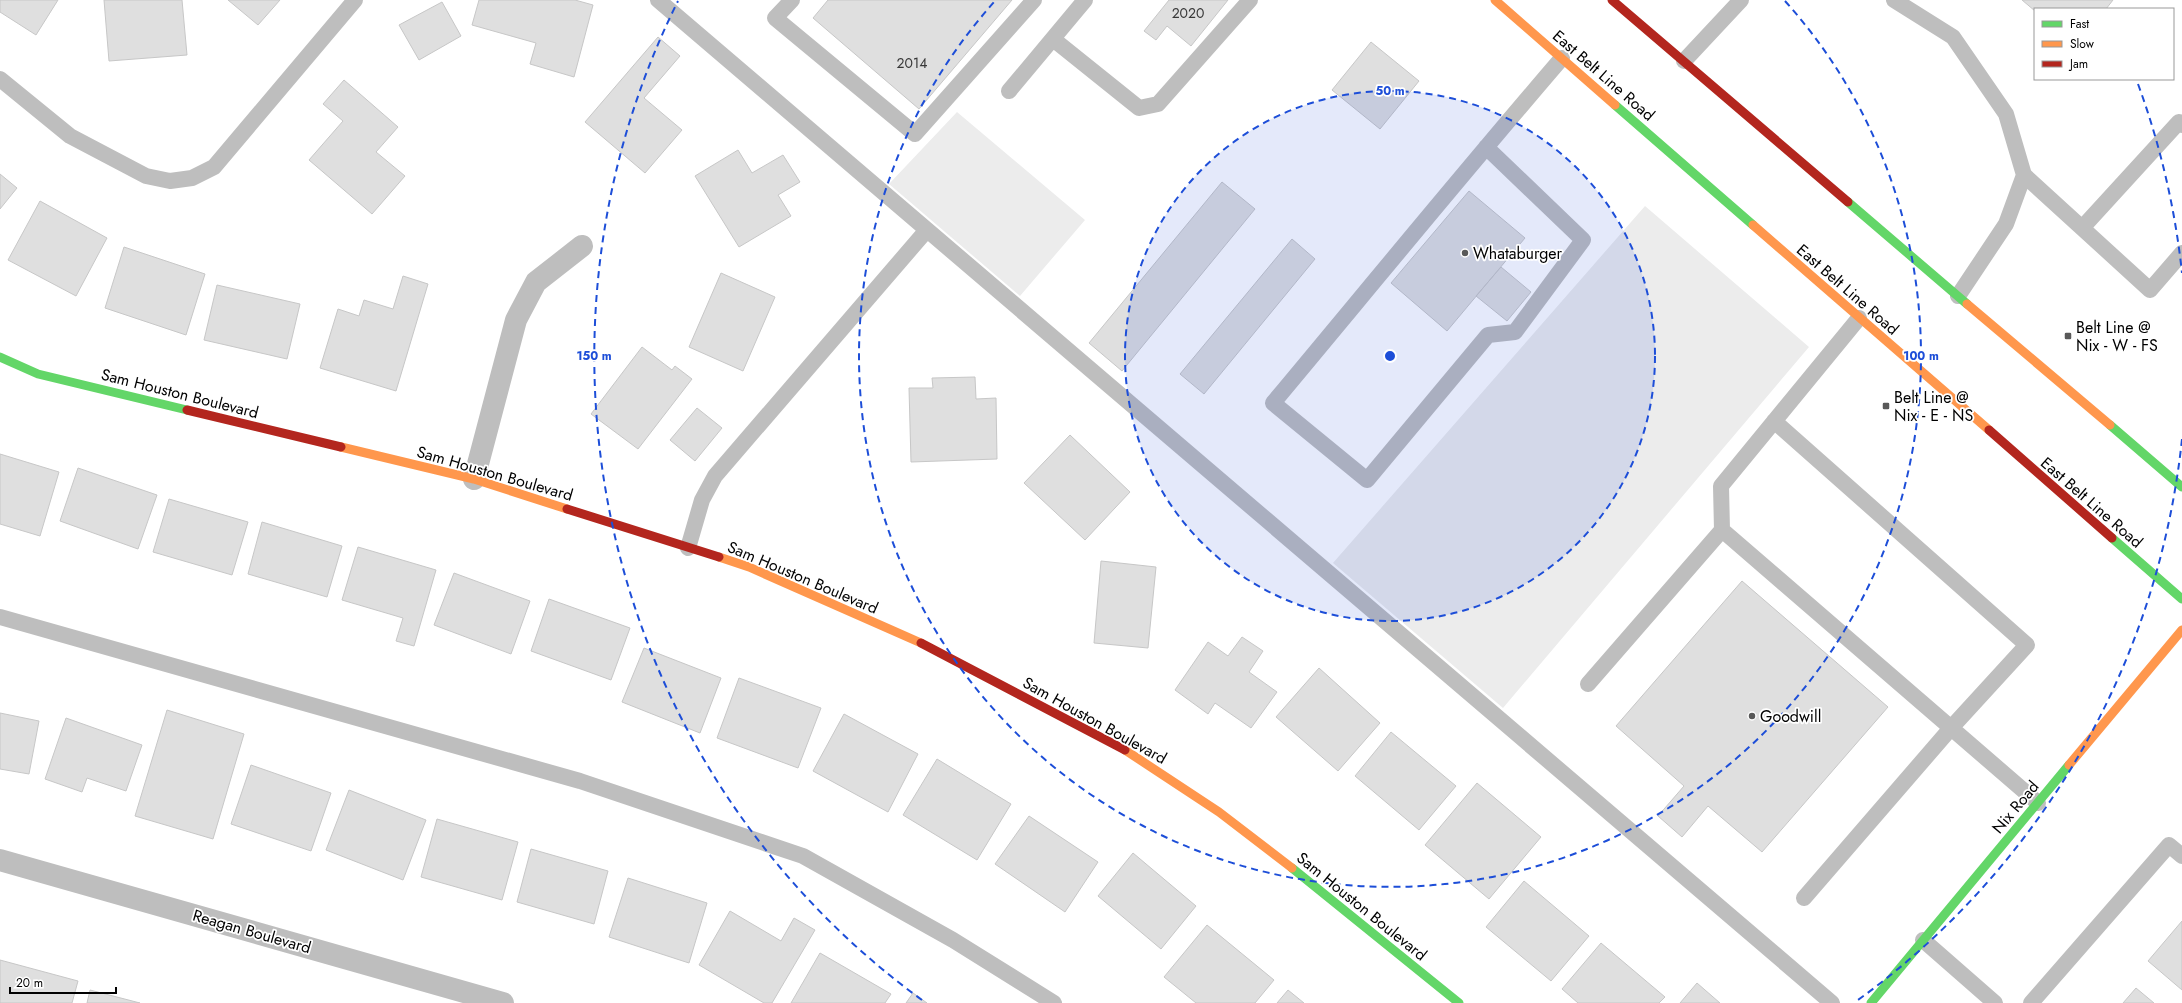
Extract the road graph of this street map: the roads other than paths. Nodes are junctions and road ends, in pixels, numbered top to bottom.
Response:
1 (355, 0) edge
2 (658, 0) edge
3 (792, 0) edge
4 (1034, 0) edge
5 (1085, 0) edge
6 (1250, 0) edge
7 (1495, 0) edge
8 (1612, 0) edge
9 (1741, 0) edge
10 (1894, 0) edge
11 (1054, 39) junction
12 (1562, 58) junction
13 (1684, 61) junction
14 (0, 79) edge
15 (1009, 91) dead end
16 (2182, 125) edge
17 (1486, 147) junction
18 (2024, 175) junction
19 (2082, 228) junction
20 (926, 231) junction
21 (582, 246) dead end
22 (2182, 253) edge
23 (1958, 296) junction
24 (1859, 318) junction
25 (0, 357) edge
26 (1774, 421) junction
27 (474, 479) junction
28 (2182, 487) edge
29 (1722, 530) junction
30 (688, 548) junction
31 (2182, 599) edge
32 (0, 617) edge
33 (2182, 630) edge
34 (1588, 684) dead end
35 (1951, 728) junction
36 (2038, 803) junction
37 (2182, 856) edge
38 (0, 860) edge
39 (1804, 898) dead end
40 (1923, 940) junction
41 (503, 1003) edge
42 (1054, 1003) edge
43 (1458, 1003) edge
44 (1832, 1003) edge
45 (1871, 1003) edge
46 (1995, 1003) edge
47 (2031, 1003) edge

1 - 14 lane
2 - 20 lane
3 - 4 lane
5 - 11 lane
6 - 11 lane
7 - 12 street, East Belt Line Road
8 - 13 street
9 - 13 lane
10 - 18 lane
11 - 15 lane
12 - 17 lane
12 - 24 street, East Belt Line Road
13 - 23 street
16 - 19 lane
17 - 17 lane
18 - 19 lane
18 - 23 lane
19 - 22 lane
20 - 30 lane
20 - 44 lane
21 - 27 street
23 - 28 street
24 - 26 lane
24 - 31 street, East Belt Line Road
25 - 27 street, Sam Houston Boulevard
26 - 29 lane
26 - 35 lane
27 - 30 street, Sam Houston Boulevard
29 - 34 lane
29 - 35 lane
30 - 43 street, Sam Houston Boulevard
32 - 42 lane
33 - 36 street, Nix Road
35 - 36 lane
35 - 39 lane
36 - 40 street, Nix Road
37 - 47 lane
38 - 41 street, Reagan Boulevard
40 - 45 street, Nix Road
40 - 46 lane

